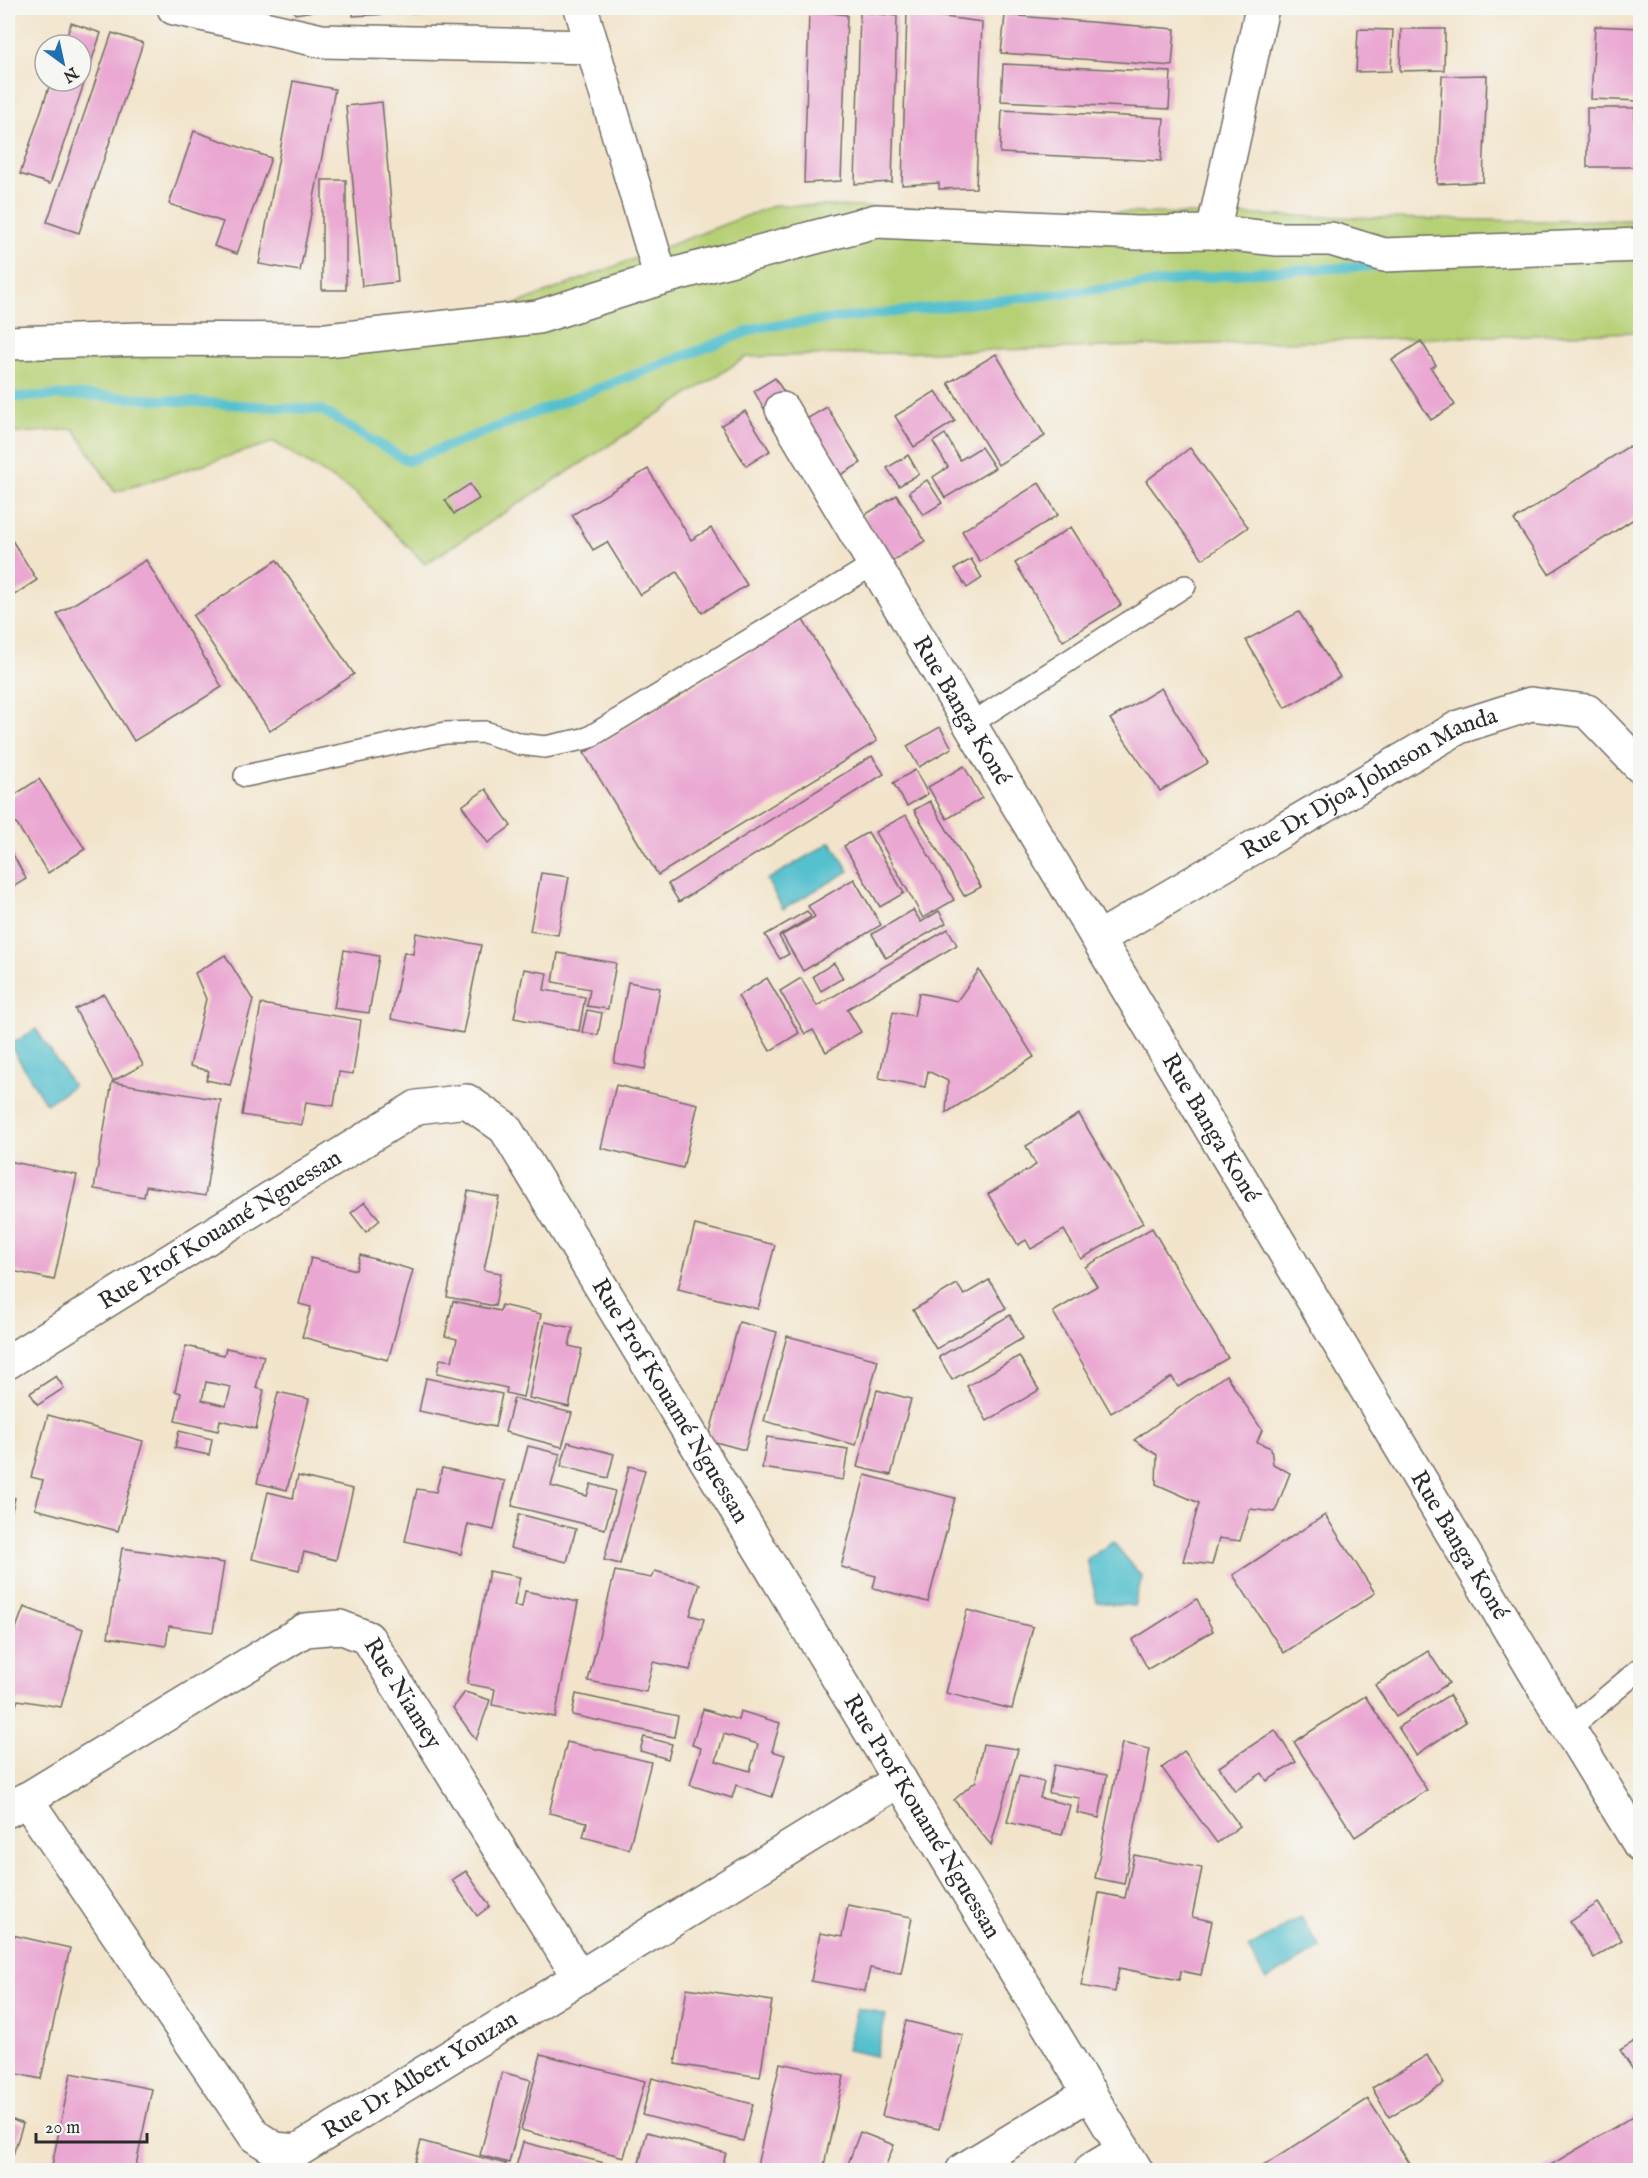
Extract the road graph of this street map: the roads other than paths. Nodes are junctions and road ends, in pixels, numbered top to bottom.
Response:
1 (174, 8) edge
2 (581, 8) edge
3 (1262, 8) edge
4 (593, 46) junction
5 (1213, 232) junction
6 (1641, 245) edge
7 (661, 278) junction
8 (8, 343) edge
9 (782, 409) dead end
10 (874, 564) junction
11 (1185, 586) dead end
12 (969, 725) junction
13 (1641, 766) edge
14 (245, 776) dead end
15 (1099, 938) junction
16 (8, 1362) edge
17 (1641, 1670) edge
18 (1569, 1729) junction
19 (900, 1780) junction
20 (17, 1805) edge
21 (1641, 1845) edge
22 (579, 1977) junction
23 (1090, 2093) junction
24 (1130, 2160) edge
25 (963, 2170) edge
26 (1091, 2170) edge

1 - 4 street
2 - 4 street
3 - 5 street
4 - 7 street
5 - 6 street
5 - 7 street
7 - 8 street
9 - 10 street, Rue Banga Koné
10 - 12 street, Rue Banga Koné
10 - 14 lane
11 - 12 lane
12 - 15 street, Rue Banga Koné
13 - 15 street, Rue Dr Djoa Johnson Manda
15 - 18 street, Rue Banga Koné
16 - 19 street, Rue Prof Kouamé Nguessan
17 - 18 lane
18 - 21 street, Rue Banga Koné
19 - 22 street, Rue Dr Albert Youzan
19 - 23 street, Rue Prof Kouamé Nguessan
20 - 22 street, Rue Dr Albert Youzan
20 - 22 street, Rue Niamey
23 - 24 street, Rue Prof Kouamé Nguessan
23 - 25 street
24 - 26 street

